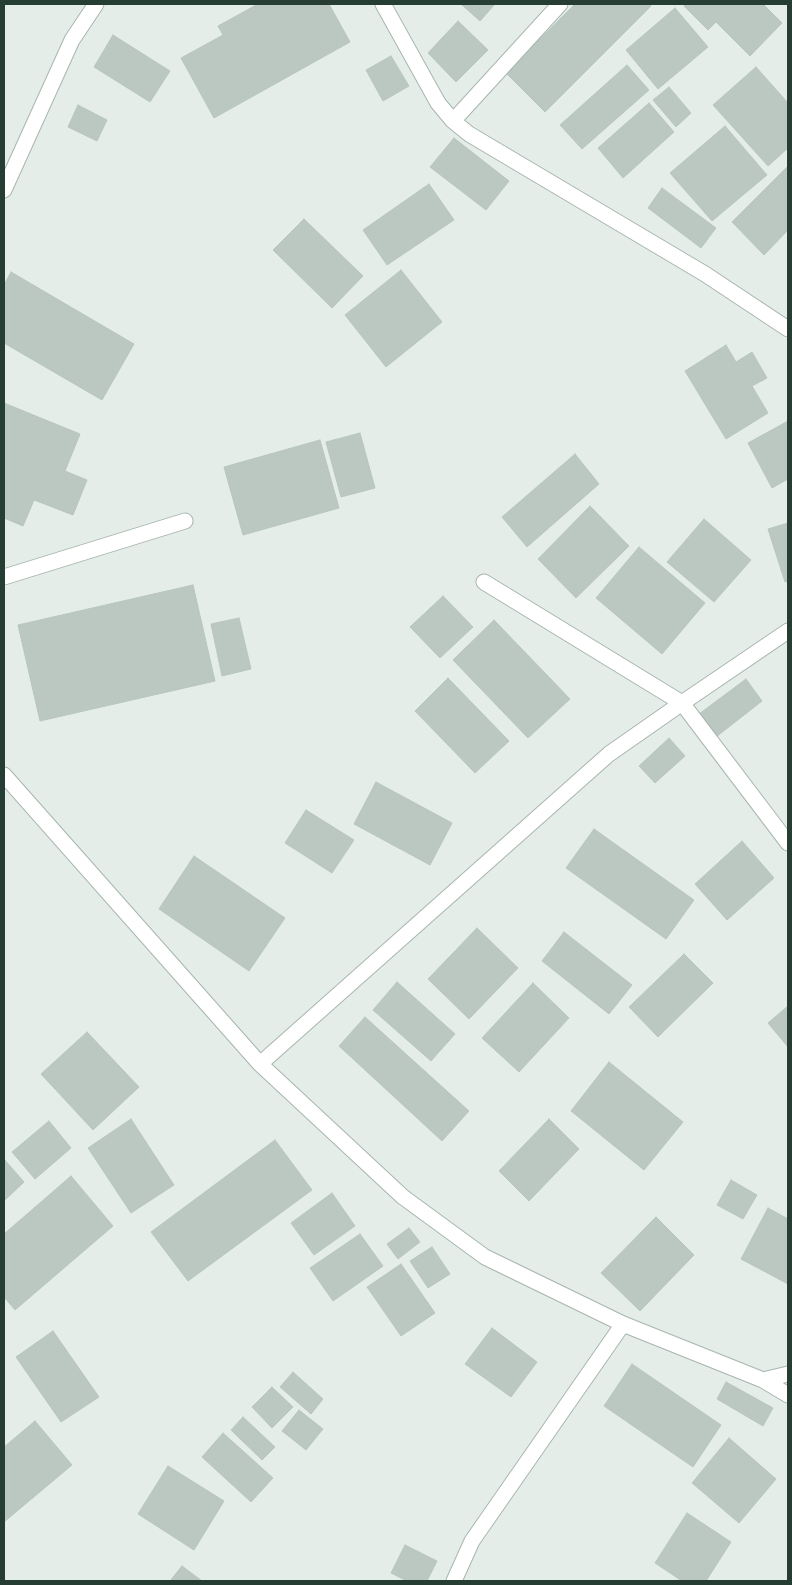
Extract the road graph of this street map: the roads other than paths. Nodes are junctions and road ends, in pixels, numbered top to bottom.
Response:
1 (96, 4) edge
2 (384, 4) edge
3 (560, 4) edge
4 (453, 121) junction
5 (4, 190) edge
6 (788, 329) edge
7 (185, 521) dead end
8 (4, 577) edge
9 (484, 582) dead end
10 (788, 631) edge
11 (682, 703) junction
12 (4, 775) edge
13 (788, 843) edge
14 (260, 1064) junction
15 (623, 1324) junction
16 (788, 1374) edge
17 (763, 1380) junction
18 (788, 1395) edge
19 (454, 1581) edge

1 - 5 street
2 - 4 street
3 - 4 street
4 - 6 street
7 - 8 street
9 - 11 street
10 - 11 street
11 - 13 street
11 - 14 street
12 - 14 street
14 - 15 street
15 - 17 street
15 - 19 street
16 - 17 street
17 - 18 street

